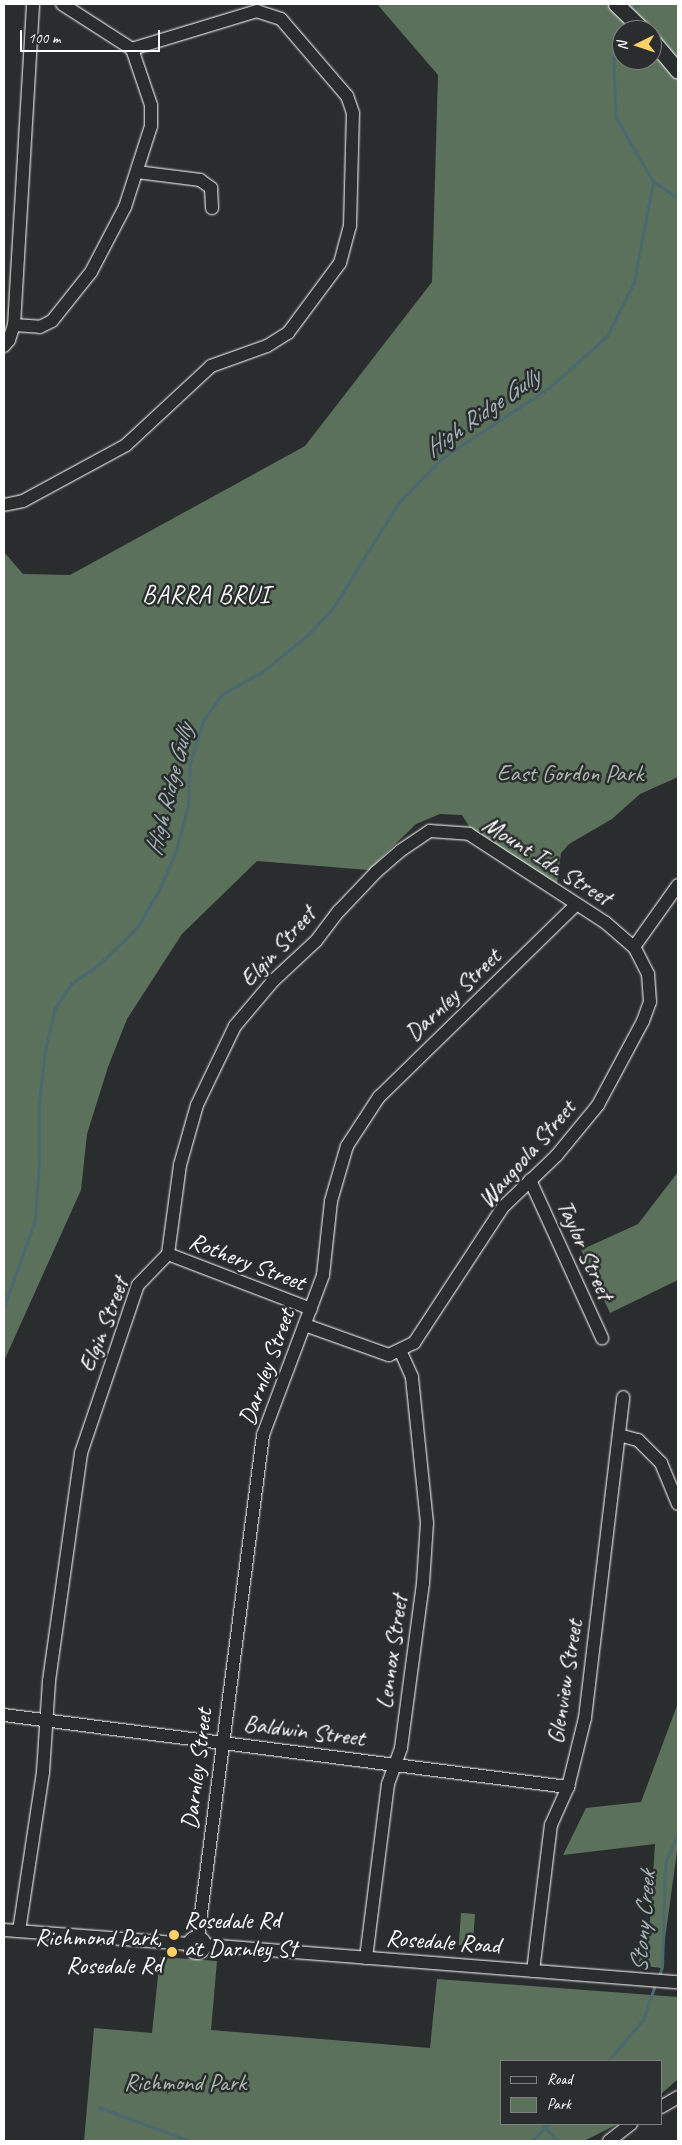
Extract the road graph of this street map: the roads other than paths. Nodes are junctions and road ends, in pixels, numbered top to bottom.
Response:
1 (33, 4) edge
2 (62, 4) edge
3 (619, 7) edge
4 (632, 20) edge
5 (132, 49) junction
6 (662, 52) edge
7 (678, 71) edge
8 (137, 172) junction
9 (212, 208) dead end
10 (14, 325) junction
11 (4, 346) edge
12 (4, 505) edge
13 (430, 831) joint
14 (678, 885) edge
15 (576, 905) junction
16 (634, 947) junction
17 (530, 1180) junction
18 (168, 1254) junction
19 (311, 1309) junction
20 (305, 1325) junction
21 (602, 1338) dead end
22 (402, 1352) junction
23 (624, 1397) dead end
24 (619, 1435) junction
25 (678, 1504) edge
26 (4, 1715) edge
27 (46, 1720) junction
28 (222, 1742) junction
29 (395, 1765) junction
30 (568, 1787) junction
31 (4, 1930) edge
32 (19, 1932) junction
33 (197, 1942) junction
34 (366, 1958) junction
35 (533, 1971) junction
36 (678, 1982) edge
37 (678, 2097) edge
38 (662, 2106) edge
39 (630, 2125) edge
40 (612, 2140) edge

1 - 10 street
2 - 5 street
3 - 4 main road
5 - 8 street
5 - 12 street
6 - 7 main road
8 - 9 street
8 - 10 street
10 - 11 street
13 - 15 street, Mount Ida Street
13 - 18 street, Elgin Street
14 - 16 street
15 - 16 street, Mount Ida Street
15 - 19 street, Darnley Street
16 - 17 street, Waugoola Street
17 - 21 street, Taylor Street
17 - 22 street, Waugoola Street
18 - 19 street, Rothery Street
18 - 27 street, Elgin Street
19 - 20 street, Darnley Street
20 - 22 street
20 - 28 street, Darnley Street
22 - 29 street, Lennox Street
23 - 24 street, Glenview Street
24 - 25 street
24 - 30 street, Glenview Street
26 - 27 street, Baldwin Street
27 - 28 street, Baldwin Street
27 - 32 street, Elgin Street
28 - 29 street, Baldwin Street
28 - 33 street, Darnley Street
29 - 30 street, Baldwin Street
29 - 34 street, Lennox Street
30 - 35 street, Glenview Street
31 - 32 street, Rosedale Road
32 - 33 street, Rosedale Road
33 - 34 street, Rosedale Road
34 - 35 street, Rosedale Road
35 - 36 street, Rosedale Road
37 - 38 street
39 - 40 street

